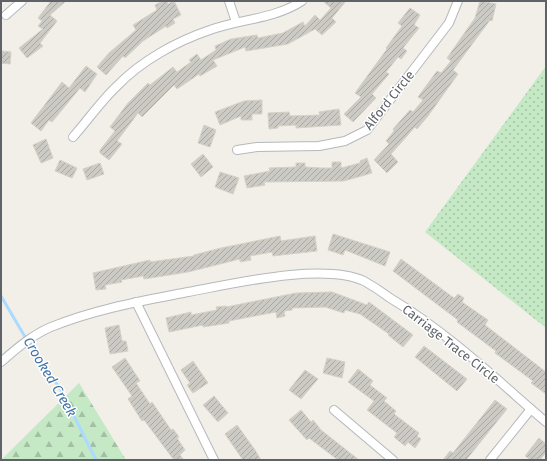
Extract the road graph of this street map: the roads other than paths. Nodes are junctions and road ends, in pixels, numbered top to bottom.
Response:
1 (22, 1) edge
2 (229, 1) edge
3 (302, 1) edge
4 (458, 1) edge
5 (6, 15) dead end
6 (236, 22) junction
7 (73, 137) dead end
8 (238, 150) dead end
9 (136, 302) junction
10 (1, 362) edge
11 (334, 410) dead end
12 (531, 410) junction
13 (546, 422) edge
14 (214, 460) edge
15 (393, 460) edge
16 (490, 460) edge

1 - 5 street
2 - 6 street
3 - 6 street
4 - 8 street, Alford Circle
6 - 7 street
9 - 10 street, Carriage Trace Circle
9 - 12 street, Carriage Trace Circle
9 - 14 street
11 - 15 street
12 - 13 street, Carriage Trace Circle
12 - 16 street

